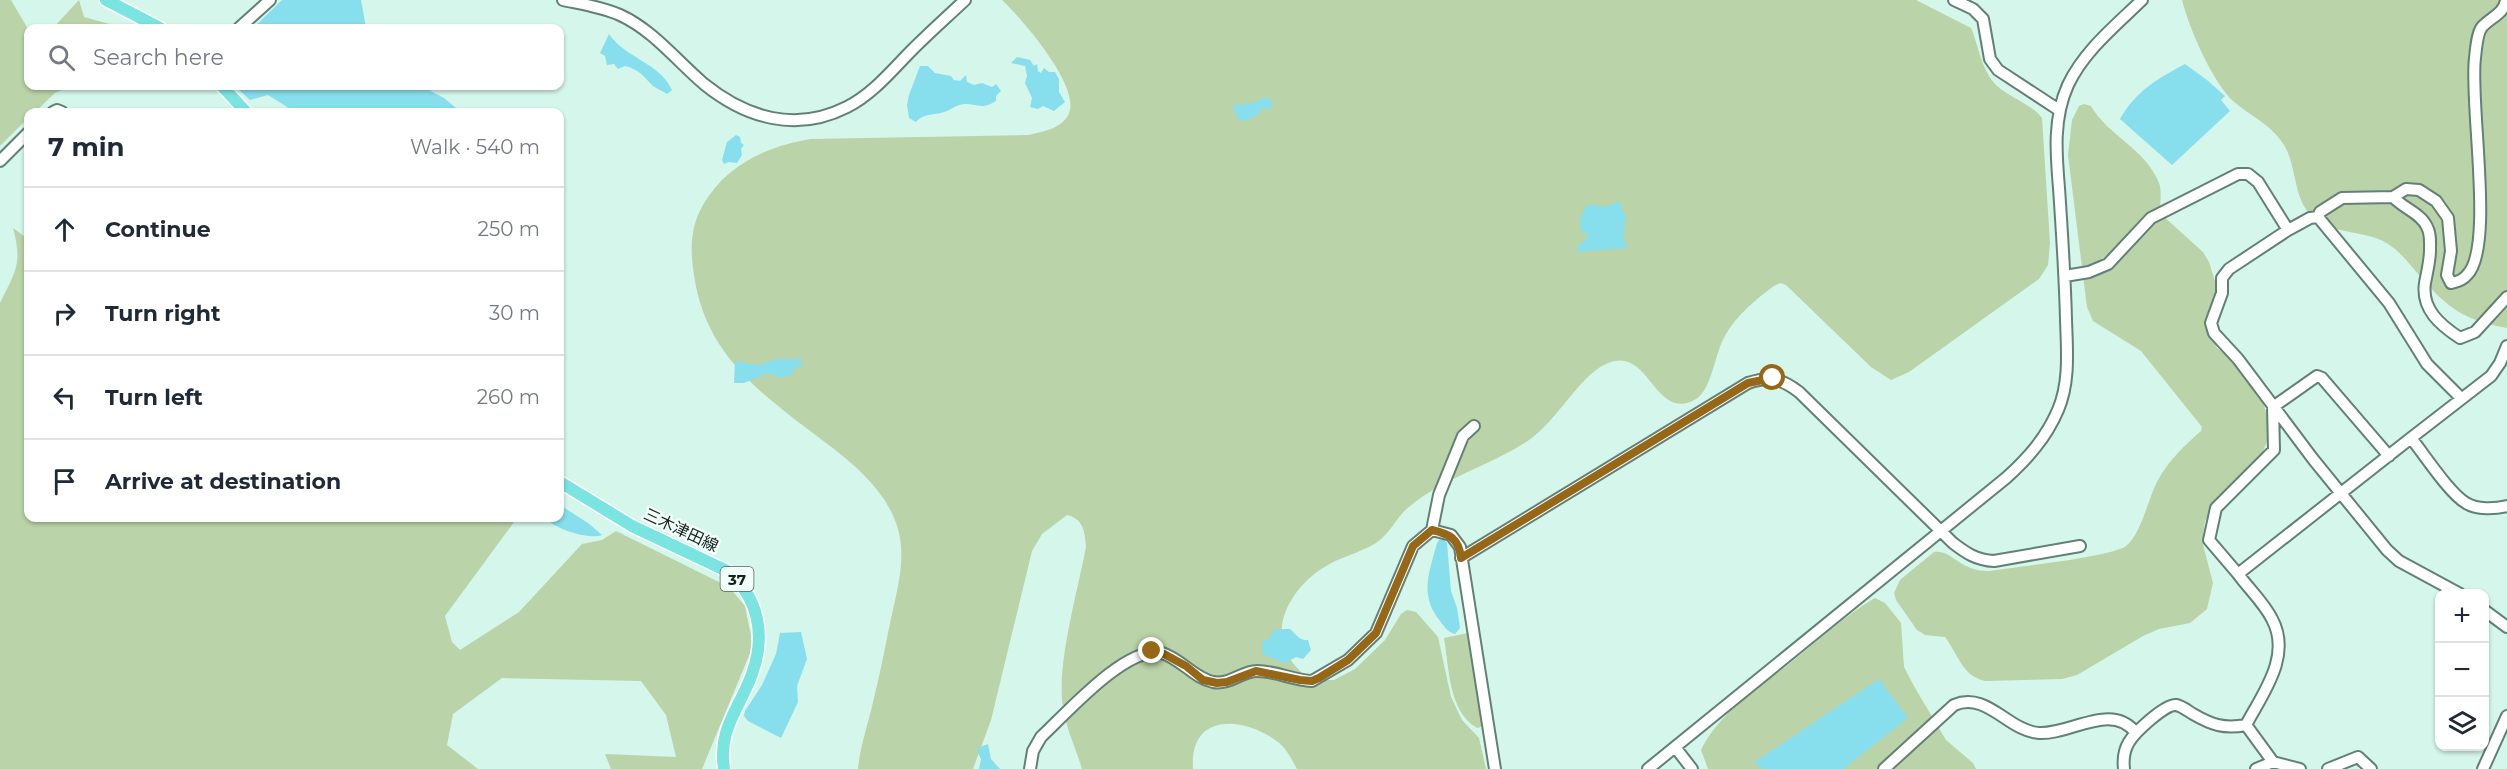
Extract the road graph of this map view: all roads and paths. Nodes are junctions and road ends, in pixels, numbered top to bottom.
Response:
1 (106, 0) edge
2 (270, 0) edge
3 (563, 0) edge
4 (964, 0) edge
5 (1954, 0) edge
6 (2142, 0) edge
7 (2506, 0) edge
8 (152, 24) edge
9 (243, 24) edge
10 (226, 90) edge
11 (242, 108) edge
12 (2059, 110) junction
13 (24, 137) edge
14 (0, 161) edge
15 (2392, 196) junction
16 (2318, 217) junction
17 (2288, 230) junction
18 (2065, 276) junction
19 (2507, 297) edge
20 (2507, 346) edge
21 (2461, 398) junction
22 (2273, 407) junction
23 (1474, 426) dead end
24 (2411, 438) junction
25 (2389, 456) junction
26 (564, 484) edge
27 (2342, 494) junction
28 (2507, 506) edge
29 (1940, 529) junction
30 (1432, 530) junction
31 (2080, 546) dead end
32 (1461, 558) junction
33 (2238, 574) junction
34 (2451, 589) edge
35 (2489, 614) edge
36 (2507, 627) edge
37 (2507, 716) edge
38 (2246, 725) junction
39 (2136, 733) junction
40 (1675, 747) junction
41 (2273, 762) junction
42 (724, 769) edge
43 (1030, 769) edge
44 (1495, 769) edge
45 (1648, 769) edge
46 (1692, 769) edge
47 (1884, 769) edge
48 (2124, 769) edge
49 (2256, 769) edge
50 (2300, 769) edge
51 (2328, 769) edge
52 (2371, 769) edge
53 (2483, 769) edge

1 - 8 main road
2 - 9 street
3 - 4 street
5 - 12 street
6 - 12 street
7 - 15 street
10 - 11 main road
12 - 18 street
13 - 14 street
15 - 16 street
15 - 19 street
16 - 17 street
16 - 21 street
17 - 18 street
17 - 22 street
18 - 29 street
20 - 21 street
21 - 24 street
22 - 25 street
22 - 27 street
22 - 33 street
23 - 30 street
24 - 25 street
24 - 28 street
25 - 27 street
26 - 42 main road, 三木津田線 / 37
27 - 33 street
27 - 34 street
29 - 31 street
29 - 32 street
29 - 40 street
30 - 32 street
30 - 43 street
32 - 44 street
33 - 38 street
35 - 36 street
37 - 53 street
38 - 39 street
38 - 41 street
39 - 47 street
39 - 48 street
40 - 45 street
40 - 46 street
41 - 49 street
41 - 50 street
51 - 52 street

